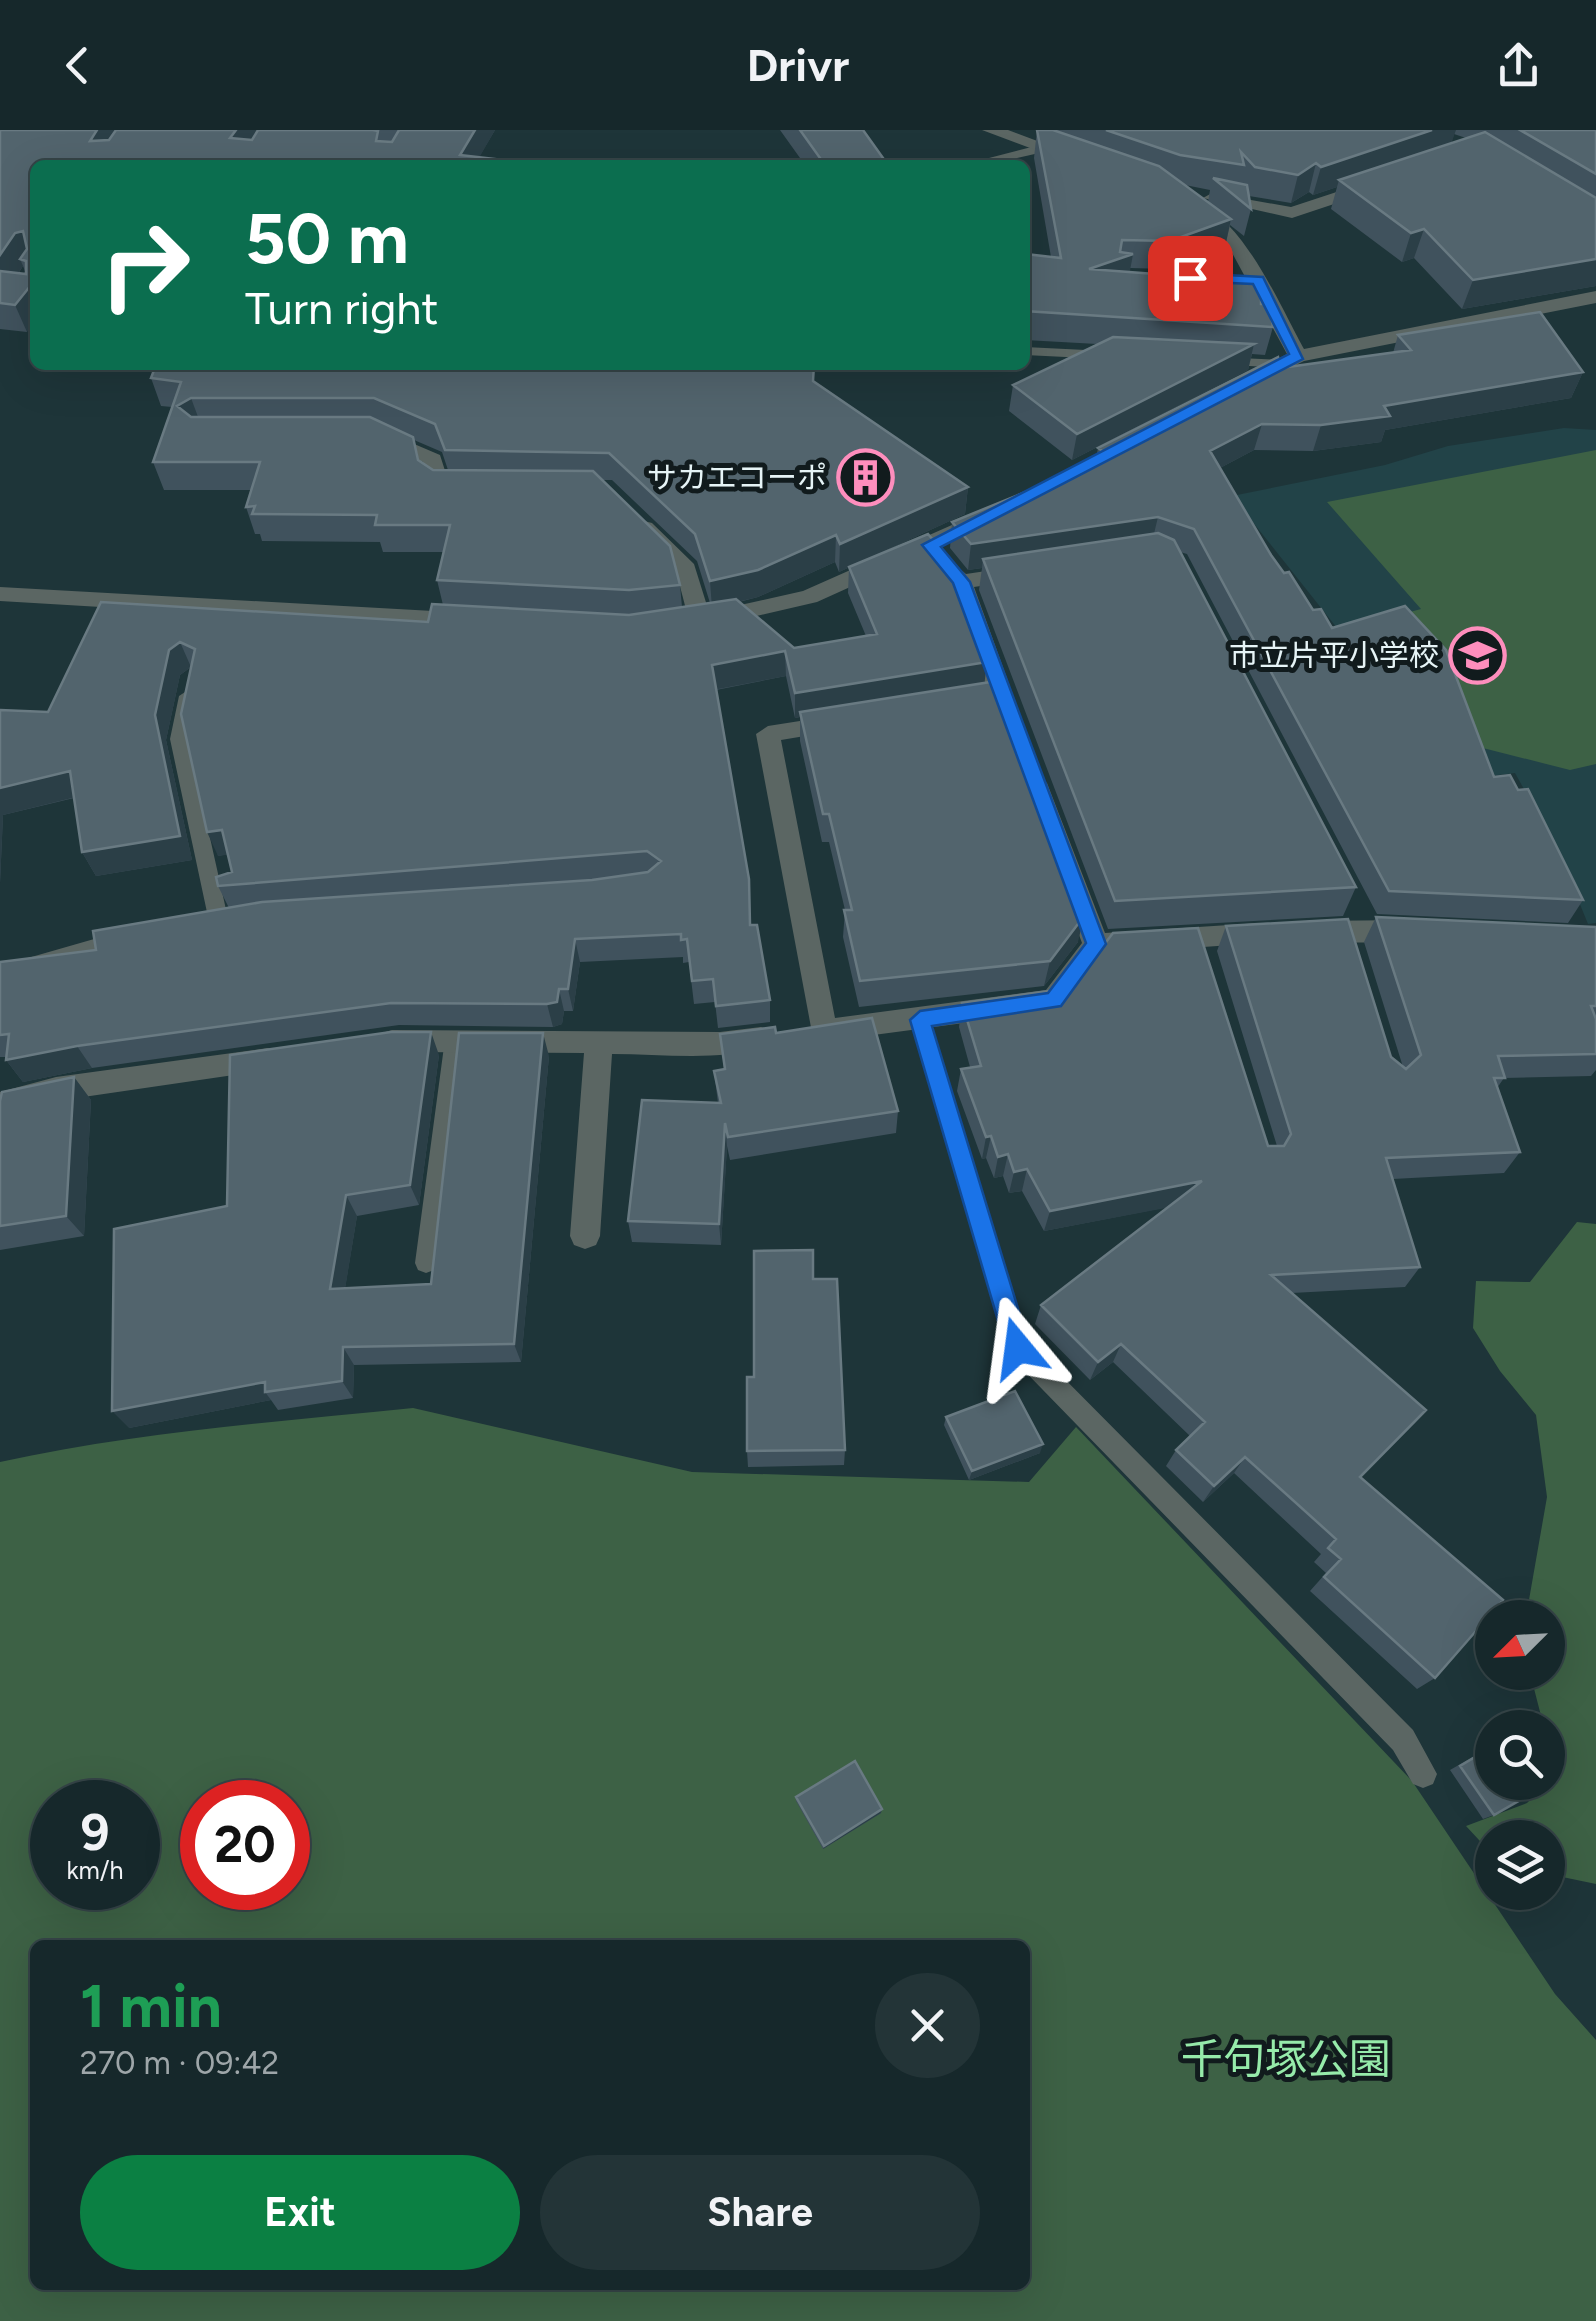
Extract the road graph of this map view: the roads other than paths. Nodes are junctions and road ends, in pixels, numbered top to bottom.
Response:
1 (991, 130) edge
2 (1042, 148) junction
3 (991, 160) edge
4 (1093, 164) edge
5 (1384, 182) edge
6 (1161, 277) edge
7 (1258, 280) junction
8 (1596, 297) edge
9 (1030, 351) edge
10 (1124, 356) edge
11 (1204, 360) edge
12 (1291, 360) junction
13 (1231, 391) edge
14 (361, 435) edge
15 (1142, 436) edge
16 (479, 487) edge
17 (631, 516) edge
18 (931, 545) junction
19 (1038, 570) edge
20 (961, 582) junction
21 (0, 594) edge
22 (499, 622) edge
23 (192, 676) edge
24 (865, 718) edge
25 (180, 930) edge
26 (1447, 932) edge
27 (140, 936) edge
28 (1096, 944) junction
29 (0, 974) edge
30 (920, 1020) junction
31 (823, 1030) junction
32 (454, 1039) junction
33 (599, 1041) junction
34 (362, 1045) edge
35 (304, 1053) edge
36 (0, 1104) edge
37 (584, 1236) dead end
38 (426, 1264) dead end
39 (1423, 1774) dead end

1 - 2 street
2 - 3 lane
2 - 4 street
5 - 7 street
6 - 7 lane
7 - 12 street
8 - 12 street
9 - 10 lane
11 - 12 lane
12 - 13 street
14 - 16 street
15 - 18 street
17 - 18 street
18 - 20 street
19 - 20 street
20 - 28 street
21 - 22 street
23 - 25 lane
24 - 31 street
26 - 28 street
27 - 29 lane
28 - 30 street
30 - 31 street
30 - 39 lane
31 - 33 street
32 - 33 street
32 - 34 street
32 - 38 lane
33 - 37 street
35 - 36 street

